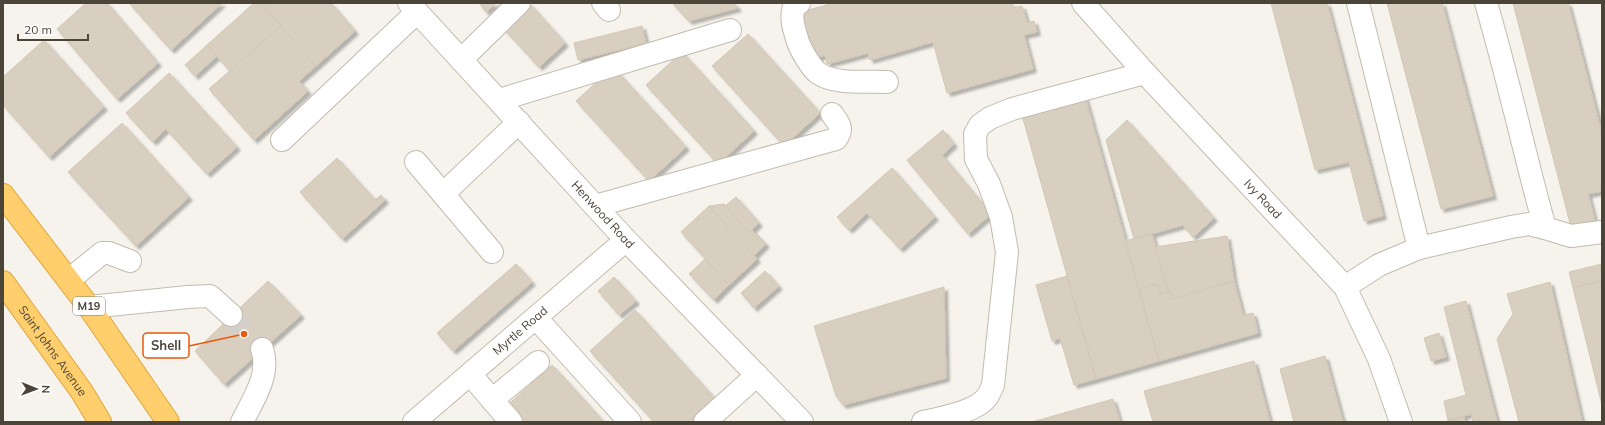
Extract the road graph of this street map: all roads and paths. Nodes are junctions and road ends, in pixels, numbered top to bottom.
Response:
1 (519, 3) edge
2 (799, 3) edge
3 (1083, 3) edge
4 (1358, 3) edge
5 (1486, 3) edge
6 (413, 8) edge
7 (730, 30) dead end
8 (461, 60) junction
9 (1145, 73) junction
10 (887, 82) dead end
11 (499, 100) junction
12 (832, 114) dead end
13 (519, 122) junction
14 (282, 140) dead end
15 (416, 162) dead end
16 (443, 194) junction
17 (3, 195) edge
18 (594, 206) junction
19 (1545, 228) junction
20 (1602, 232) edge
21 (626, 240) junction
22 (1419, 248) junction
23 (492, 252) dead end
24 (130, 261) dead end
25 (69, 280) junction
26 (3, 282) edge
27 (1345, 287) junction
28 (89, 306) junction
29 (232, 316) tunnel mouth
30 (536, 318) junction
31 (262, 349) tunnel mouth
32 (538, 362) dead end
33 (470, 374) junction
34 (757, 375) junction
35 (492, 400) junction
36 (100, 422) edge
37 (168, 422) edge
38 (242, 422) edge
39 (414, 422) edge
40 (510, 422) edge
41 (630, 422) edge
42 (706, 422) edge
43 (802, 422) edge
44 (923, 422) edge
45 (1401, 422) edge

1 - 8 street
2 - 10 street
3 - 9 street, Ivy Road
4 - 22 street
5 - 19 street
6 - 8 street, Henwood Road
6 - 14 street
7 - 11 street
8 - 11 street, Henwood Road
9 - 27 street, Ivy Road
9 - 44 street
11 - 13 street, Henwood Road
12 - 18 street
13 - 16 street
13 - 18 street, Henwood Road
15 - 16 street
16 - 23 street
17 - 25 highway, M19
18 - 21 street, Henwood Road
19 - 20 street
19 - 22 street
21 - 30 street, Myrtle Road
21 - 34 street, Henwood Road
22 - 27 street
24 - 25 street
25 - 28 highway, M19
26 - 36 highway, Saint Johns Avenue
27 - 45 street, Ivy Road
28 - 29 street
28 - 37 highway, M19
30 - 33 street, Myrtle Road
30 - 41 street
31 - 38 street
32 - 35 street
33 - 35 street
33 - 39 street, Myrtle Road
34 - 42 street
34 - 43 street, Henwood Road
35 - 40 street

